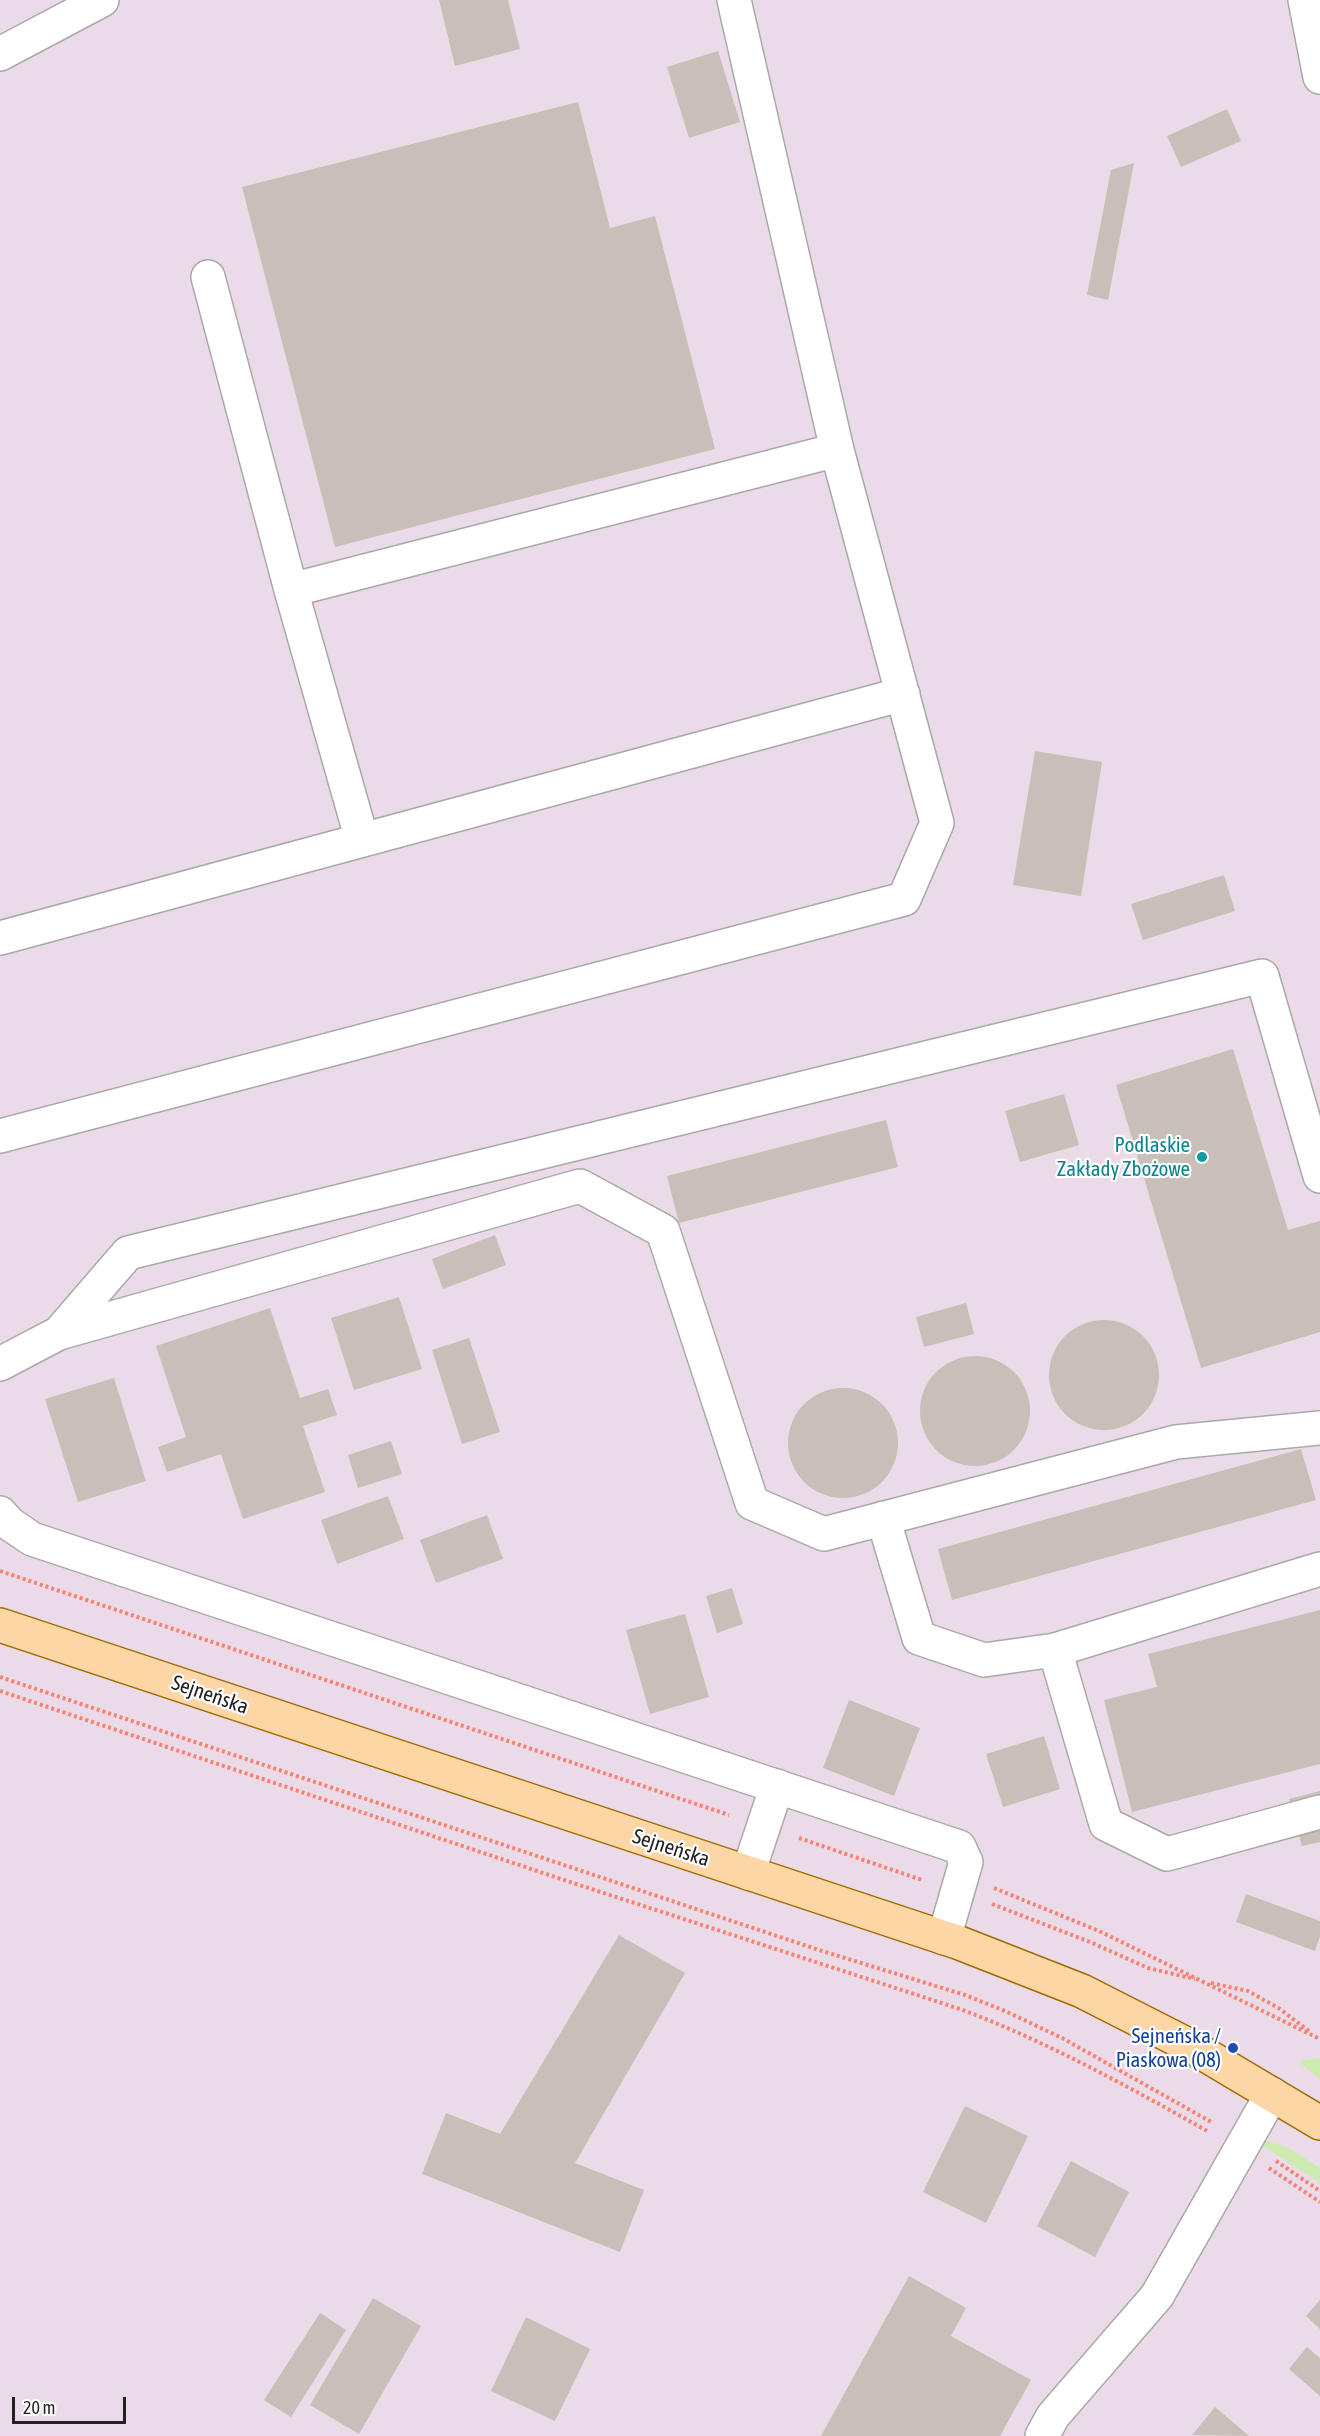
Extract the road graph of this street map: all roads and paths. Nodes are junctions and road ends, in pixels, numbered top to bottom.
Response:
1 (102, 0) edge
2 (734, 0) edge
3 (1305, 0) edge
4 (0, 54) edge
5 (1320, 76) edge
6 (208, 277) dead end
7 (837, 450) junction
8 (291, 590) junction
9 (903, 694) junction
10 (362, 840) junction
11 (0, 938) edge
12 (0, 1136) edge
13 (1320, 1176) edge
14 (59, 1333) junction
15 (0, 1364) edge
16 (1320, 1428) edge
17 (0, 1513) edge
18 (883, 1518) junction
19 (1320, 1569) edge
20 (0, 1571) edge
21 (0, 1625) edge
22 (1054, 1650) junction
23 (0, 1677) edge
24 (0, 1691) edge
25 (777, 1786) junction
26 (1320, 1812) edge
27 (763, 1826) junction
28 (748, 1873) junction
29 (957, 1891) junction
30 (944, 1938) junction
31 (1320, 2040) edge
32 (1272, 2094) junction
33 (1320, 2124) edge
34 (1244, 2146) junction
35 (1320, 2191) edge
36 (1320, 2202) edge
37 (1042, 2436) edge

1 - 4 street
2 - 7 street
3 - 5 street
6 - 8 street
7 - 8 street
7 - 9 street
8 - 10 street
9 - 10 street
9 - 12 street
10 - 11 street
13 - 14 street
14 - 15 street
14 - 18 street
16 - 18 street
17 - 25 street
18 - 22 street
19 - 22 street
20 - 27 path
21 - 28 main road, Sejneńska
22 - 26 street
23 - 34 path
24 - 34 path
25 - 27 street
25 - 29 street
27 - 28 street
27 - 29 path
28 - 30 main road, Sejneńska
29 - 30 street
29 - 31 path
30 - 32 main road, Sejneńska
32 - 33 main road, Sejneńska
32 - 34 street
34 - 35 path
34 - 36 path
34 - 37 street

